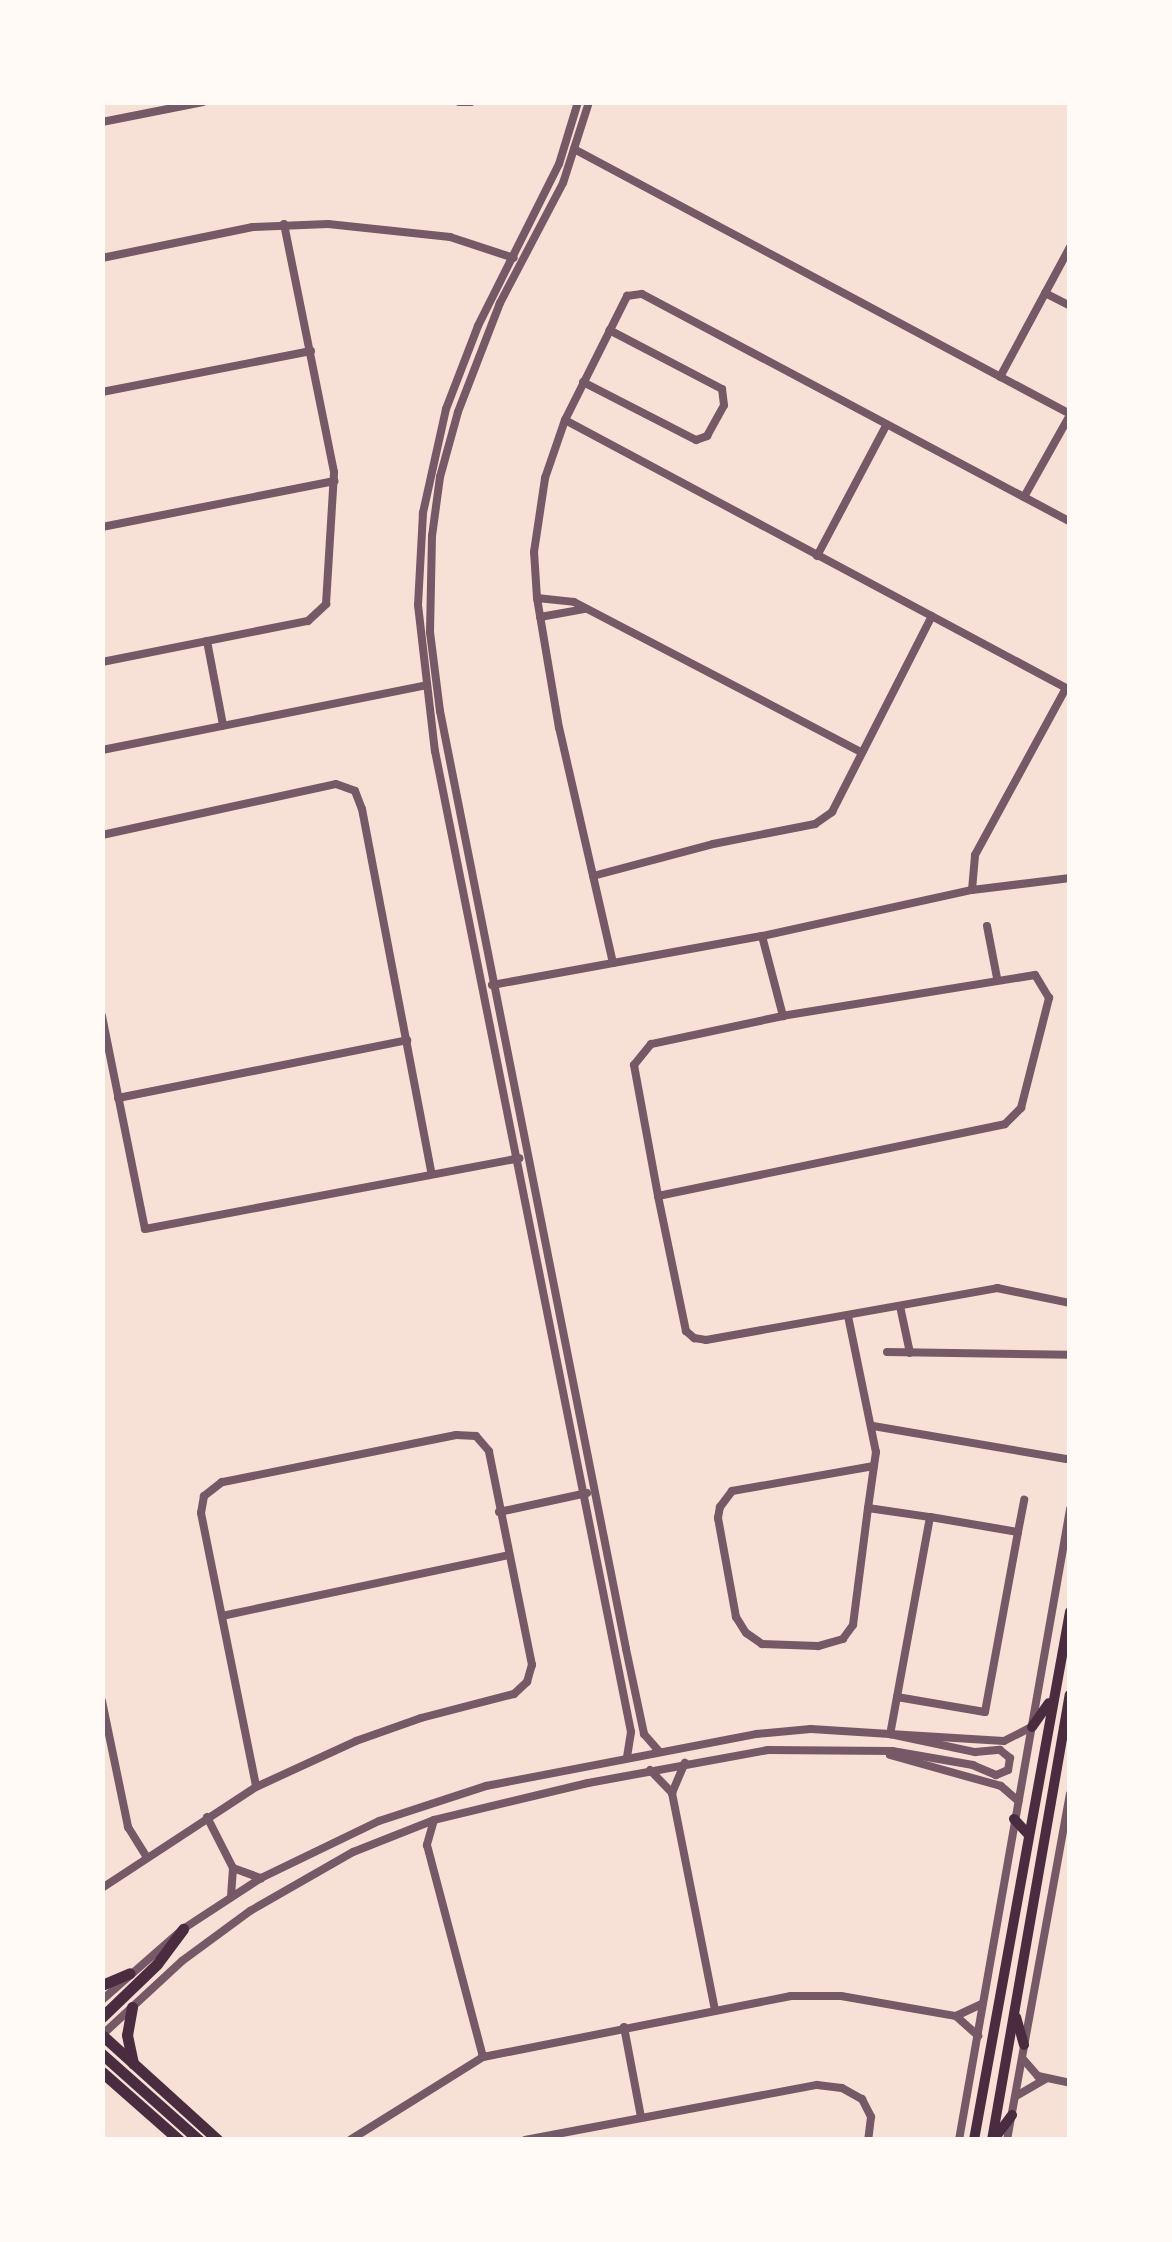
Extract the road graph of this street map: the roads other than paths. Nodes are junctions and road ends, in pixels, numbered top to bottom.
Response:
1 (203, 102) edge
2 (459, 102) edge
3 (471, 102) edge
4 (578, 102) edge
5 (590, 102) edge
6 (102, 122) edge
7 (570, 147) junction
8 (284, 224) junction
9 (1070, 247) edge
10 (102, 258) edge
11 (518, 260) junction
12 (1045, 293) junction
13 (1070, 306) edge
14 (609, 330) junction
15 (311, 351) junction
16 (1000, 377) junction
17 (583, 382) junction
18 (102, 392) edge
19 (1070, 414) edge
20 (565, 420) junction
21 (887, 424) junction
22 (334, 481) junction
23 (1024, 497) junction
24 (1070, 522) edge
25 (102, 527) edge
26 (817, 556) junction
27 (536, 598) junction
28 (585, 609) junction
29 (932, 616) junction
30 (540, 617) junction
31 (207, 641) junction
32 (102, 662) edge
33 (435, 683) junction
34 (424, 686) junction
35 (1068, 689) edge
36 (224, 726) junction
37 (102, 750) edge
38 (859, 751) junction
39 (102, 834) edge
40 (593, 876) junction
41 (1070, 878) edge
42 (972, 890) junction
43 (987, 926) dead end
44 (762, 936) junction
45 (612, 963) junction
46 (997, 978) junction
47 (494, 985) junction
48 (483, 987) junction
49 (102, 1016) edge
50 (783, 1016) junction
51 (407, 1040) junction
52 (118, 1098) junction
53 (528, 1156) junction
54 (516, 1158) junction
55 (431, 1171) junction
56 (658, 1196) junction
57 (1070, 1303) edge
58 (900, 1306) junction
59 (848, 1316) junction
60 (887, 1352) dead end
61 (910, 1353) junction
62 (1070, 1356) edge
63 (874, 1426) junction
64 (1066, 1459) dead end
65 (874, 1466) junction
66 (595, 1492) junction
67 (584, 1494) junction
68 (1024, 1500) dead end
69 (868, 1508) junction
70 (1070, 1509) edge
71 (499, 1512) junction
72 (930, 1518) junction
73 (1018, 1532) junction
74 (509, 1555) junction
75 (1070, 1612) edge
76 (222, 1616) junction
77 (1070, 1695) edge
78 (897, 1698) junction
79 (1052, 1698) junction
80 (102, 1700) edge
81 (1067, 1714) edge
82 (1032, 1727) junction
83 (890, 1734) junction
84 (876, 1750) junction
85 (660, 1752) junction
86 (627, 1758) junction
87 (685, 1763) junction
88 (650, 1770) junction
89 (117, 1771) junction
90 (102, 1774) edge
91 (256, 1788) junction
92 (672, 1793) junction
93 (1070, 1794) edge
94 (1018, 1801) junction
95 (208, 1817) junction
96 (434, 1820) junction
97 (1014, 1820) junction
98 (1066, 1825) edge
99 (408, 1829) junction
100 (1029, 1835) junction
101 (428, 1846) junction
102 (147, 1857) junction
103 (233, 1868) junction
104 (261, 1878) junction
105 (102, 1888) edge
106 (230, 1896) junction
107 (182, 1929) junction
108 (130, 1973) junction
109 (102, 1984) edge
110 (102, 2000) edge
111 (984, 2001) junction
112 (132, 2007) junction
113 (715, 2010) junction
114 (1014, 2012) junction
115 (102, 2016) edge
116 (956, 2016) junction
117 (624, 2028) junction
118 (102, 2035) edge
119 (978, 2036) junction
120 (1024, 2045) junction
121 (102, 2054) edge
122 (483, 2057) junction
123 (1022, 2058) junction
124 (133, 2063) junction
125 (102, 2072) edge
126 (1046, 2079) junction
127 (108, 2081) edge
128 (1070, 2083) edge
129 (1016, 2096) junction
130 (1012, 2116) junction
131 (641, 2117) junction
132 (179, 2140) edge
133 (199, 2140) edge
134 (218, 2140) edge
135 (350, 2140) edge
136 (526, 2140) edge
137 (868, 2140) edge
138 (959, 2140) edge
139 (974, 2140) edge
140 (992, 2140) edge
141 (1008, 2140) edge

1 - 6 street
2 - 3 street
4 - 7 street
5 - 7 street
7 - 11 street
7 - 16 street
8 - 10 street
8 - 11 street
8 - 15 street
9 - 12 street
11 - 33 street
11 - 34 street
12 - 13 street
12 - 16 street
14 - 17 street
14 - 17 street
14 - 21 street
15 - 18 street
15 - 22 street
16 - 19 street
17 - 20 street
19 - 23 street
20 - 26 street
20 - 27 street
21 - 23 street
21 - 26 street
22 - 25 street
22 - 31 street
23 - 24 street
26 - 29 street
27 - 28 street
27 - 30 street
28 - 30 street
28 - 38 street
29 - 35 street
29 - 38 street
30 - 40 street
31 - 32 street
31 - 36 street
33 - 34 street
33 - 47 street
34 - 36 street
34 - 48 street
35 - 42 street
36 - 37 street
38 - 40 street
39 - 51 street
40 - 45 street
41 - 42 street
42 - 44 street
43 - 46 street
44 - 45 street
44 - 50 street
45 - 47 street
46 - 50 street
46 - 56 street
47 - 48 street
47 - 53 street
48 - 54 street
49 - 52 street
50 - 56 street
51 - 52 street
51 - 55 street
52 - 55 street
53 - 54 street
53 - 66 street
54 - 55 street
54 - 67 street
56 - 59 street
57 - 58 street
58 - 59 street
58 - 61 street
59 - 63 street
60 - 61 street
61 - 62 street
63 - 64 street
63 - 65 street
65 - 69 street
65 - 69 street
66 - 67 street
66 - 85 street
67 - 71 street
67 - 86 street
68 - 73 street
69 - 72 street
70 - 82 street
71 - 74 street
71 - 76 street
72 - 73 street
72 - 78 street
73 - 78 street
74 - 76 street
74 - 91 street
75 - 79 main road
76 - 91 street
77 - 81 main road
78 - 83 street
79 - 82 main road
79 - 100 main road
80 - 89 street
81 - 114 main road
82 - 83 street
82 - 94 street
83 - 84 street
83 - 85 street
84 - 87 street
84 - 94 street
85 - 86 street
86 - 104 street
87 - 88 street
87 - 92 street
88 - 92 street
88 - 96 street
89 - 90 street
89 - 102 street
91 - 95 street
92 - 113 street
93 - 98 street
94 - 97 street
95 - 102 street
95 - 103 street
96 - 99 street
96 - 101 street
97 - 100 main road
97 - 111 street
98 - 120 street
99 - 101 street
99 - 112 street
100 - 139 main road
101 - 122 street
102 - 105 street
103 - 104 street
103 - 106 street
104 - 106 street
106 - 107 street
107 - 108 street
107 - 115 main road
108 - 109 main road
108 - 110 street
111 - 116 street
111 - 119 street
112 - 118 street
112 - 124 main road
113 - 116 street
113 - 117 street
114 - 120 main road
114 - 140 main road
116 - 119 street
117 - 122 street
117 - 131 street
118 - 124 main road
119 - 138 street
120 - 123 street
121 - 133 main road
122 - 135 street
123 - 126 street
123 - 129 street
124 - 134 main road
125 - 127 main road
126 - 128 street
126 - 129 street
127 - 132 main road
129 - 130 street
130 - 140 main road
130 - 141 street
131 - 136 street
131 - 137 street

